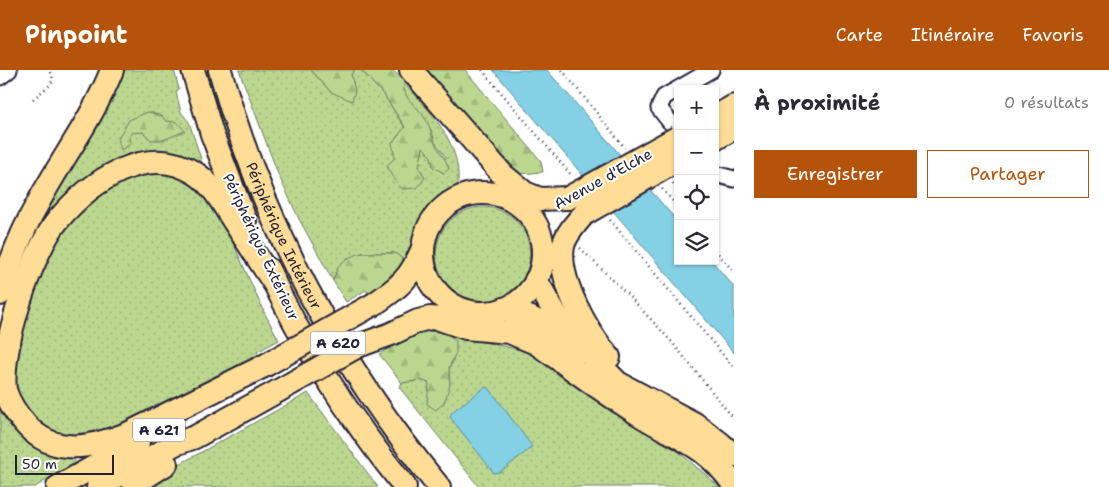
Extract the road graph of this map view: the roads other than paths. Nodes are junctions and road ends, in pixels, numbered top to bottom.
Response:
1 (9, 70) edge
2 (112, 70) edge
3 (193, 70) edge
4 (220, 70) edge
5 (411, 70) edge
6 (711, 70) edge
7 (0, 77) edge
8 (685, 85) edge
9 (674, 91) edge
10 (674, 130) edge
11 (674, 162) edge
12 (719, 175) edge
13 (734, 179) edge
14 (568, 198) junction
15 (525, 210) junction
16 (584, 214) junction
17 (542, 242) junction
18 (423, 248) junction
19 (536, 280) junction
20 (274, 283) junction
21 (0, 294) edge
22 (455, 306) junction
23 (504, 309) junction
24 (389, 330) junction
25 (261, 367) junction
26 (604, 390) junction
27 (638, 393) junction
28 (195, 437) junction
29 (734, 456) edge
30 (734, 485) edge
31 (58, 487) edge
32 (98, 487) edge
33 (134, 487) edge
34 (405, 487) edge
35 (439, 487) edge

1 - 7 street
2 - 21 highway
3 - 20 highway, Périphérique Extérieur / A 620
4 - 35 highway, Périphérique Intérieur / A 620
5 - 14 highway
6 - 8 street
9 - 10 street
10 - 14 highway, Avenue d'Elche, bridge
11 - 16 highway, Avenue d'Elche, bridge
12 - 13 street
14 - 15 highway, Avenue d'Elche
15 - 17 highway
15 - 18 highway
16 - 17 highway, Avenue d'Elche
16 - 27 highway
17 - 19 highway
18 - 22 highway
18 - 25 highway, A 621, bridge
19 - 23 highway
19 - 27 highway
20 - 25 highway
20 - 34 highway, Périphérique Extérieur / A 620
22 - 23 highway
22 - 24 highway
23 - 26 highway
24 - 26 highway
24 - 28 highway, A 621, bridge
25 - 31 highway, A 621
26 - 30 highway
27 - 29 highway
28 - 32 highway, A 621
28 - 33 highway

